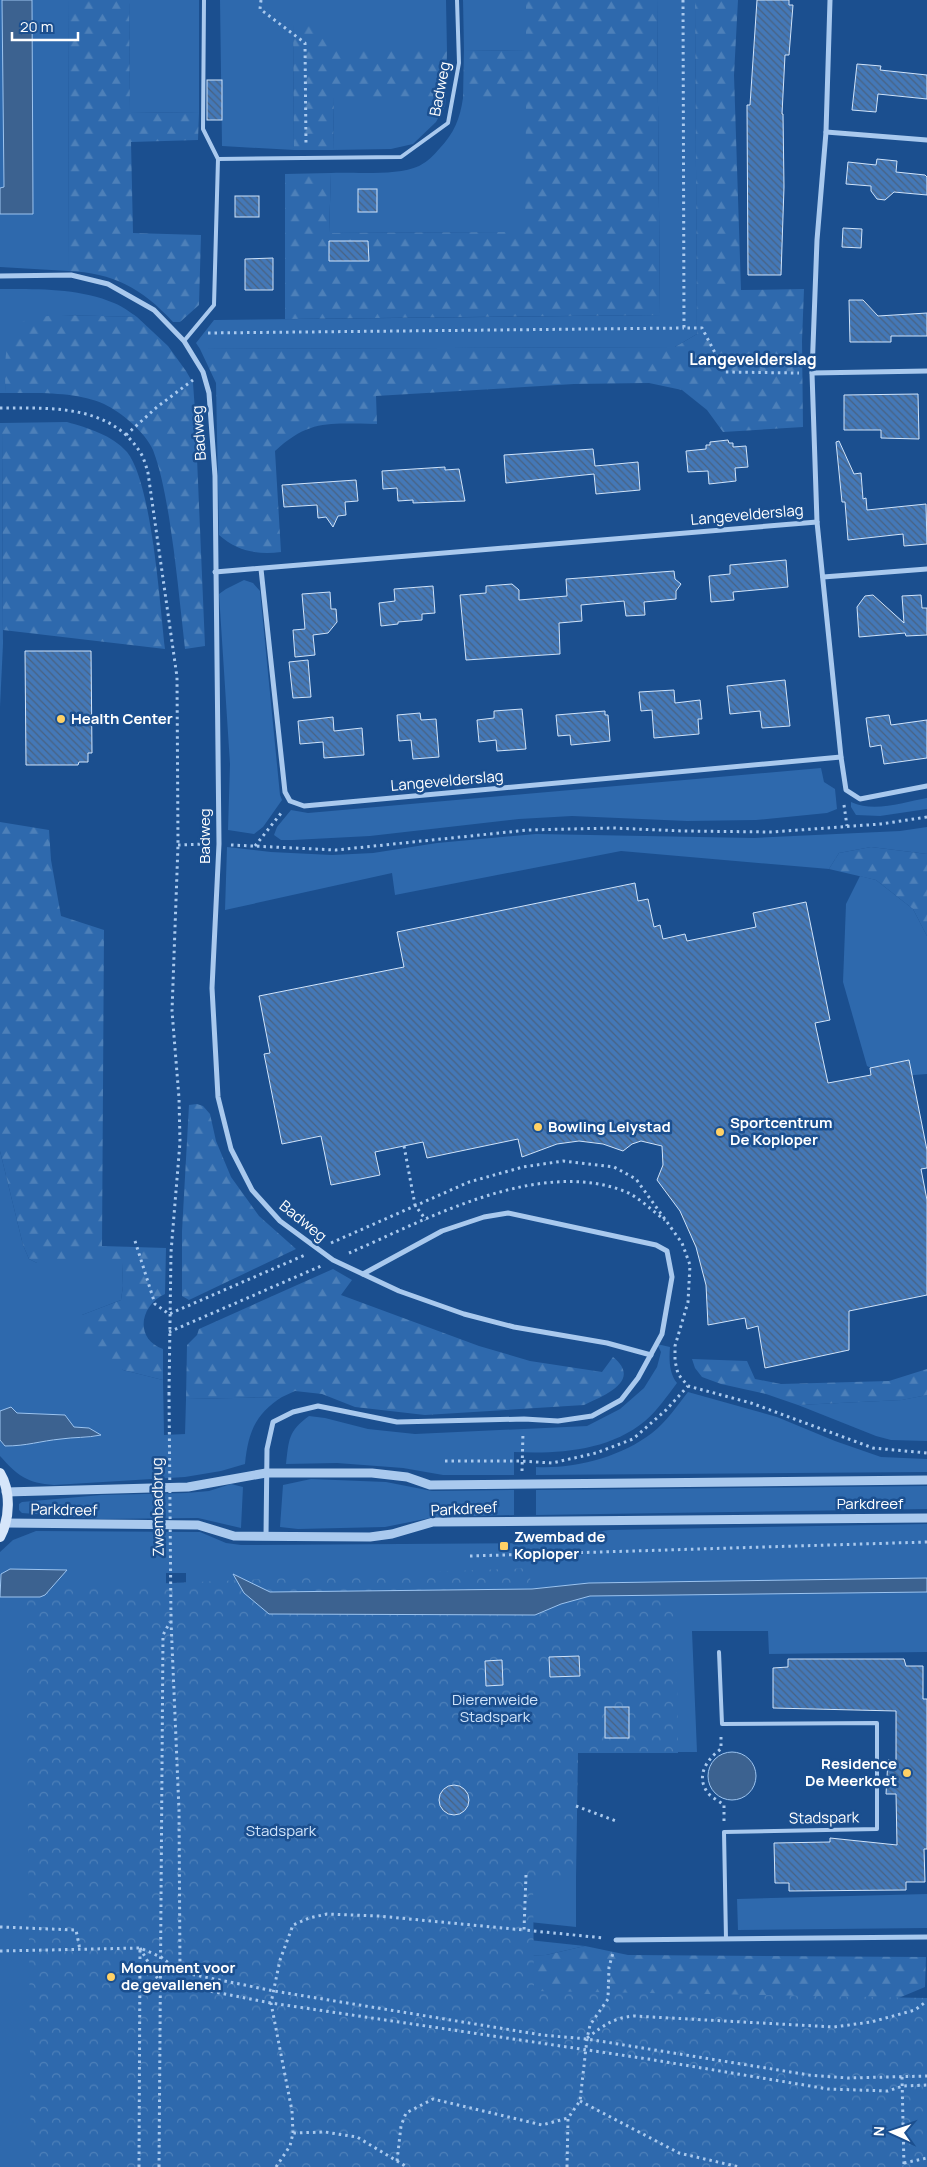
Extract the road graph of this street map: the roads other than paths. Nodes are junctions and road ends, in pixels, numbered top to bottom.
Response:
1 (204, 0) edge
2 (457, 0) edge
3 (830, 0) edge
4 (826, 132) junction
5 (927, 140) edge
6 (218, 159) junction
7 (0, 276) edge
8 (184, 341) junction
9 (927, 371) edge
10 (812, 373) junction
11 (817, 522) junction
12 (261, 569) junction
13 (927, 569) edge
14 (215, 572) junction
15 (823, 577) junction
16 (841, 757) junction
17 (927, 786) edge
18 (363, 1274) junction
19 (650, 1355) junction
20 (0, 1473) edge
21 (266, 1473) junction
22 (927, 1480) edge
23 (3, 1492) edge
24 (927, 1518) edge
25 (6, 1523) junction
26 (0, 1537) edge
27 (266, 1537) junction
28 (719, 1652) dead end
29 (927, 1937) edge
30 (726, 1939) junction
31 (616, 1940) road end

1 - 6 lane
2 - 6 lane, Badweg
3 - 4 street, Langevelderslag
4 - 5 street
4 - 10 street, Langevelderslag
6 - 8 lane
7 - 8 street, Badweg
8 - 14 street, Badweg
9 - 10 street
10 - 11 street, Langevelderslag
11 - 12 street, Langevelderslag
11 - 15 street, Langevelderslag
12 - 14 street, Langevelderslag
12 - 16 street, Langevelderslag
13 - 15 street
14 - 18 street, Badweg
15 - 16 street, Langevelderslag
16 - 17 street, Langevelderslag
18 - 19 street, Badweg
18 - 19 street
19 - 21 street
20 - 23 main road
21 - 22 street, Parkdreef
21 - 23 street, Parkdreef
21 - 27 street
23 - 25 main road
24 - 27 street, Parkdreef
25 - 26 main road
25 - 27 street, Parkdreef
28 - 30 lane, Stadspark
29 - 30 street
30 - 31 street

